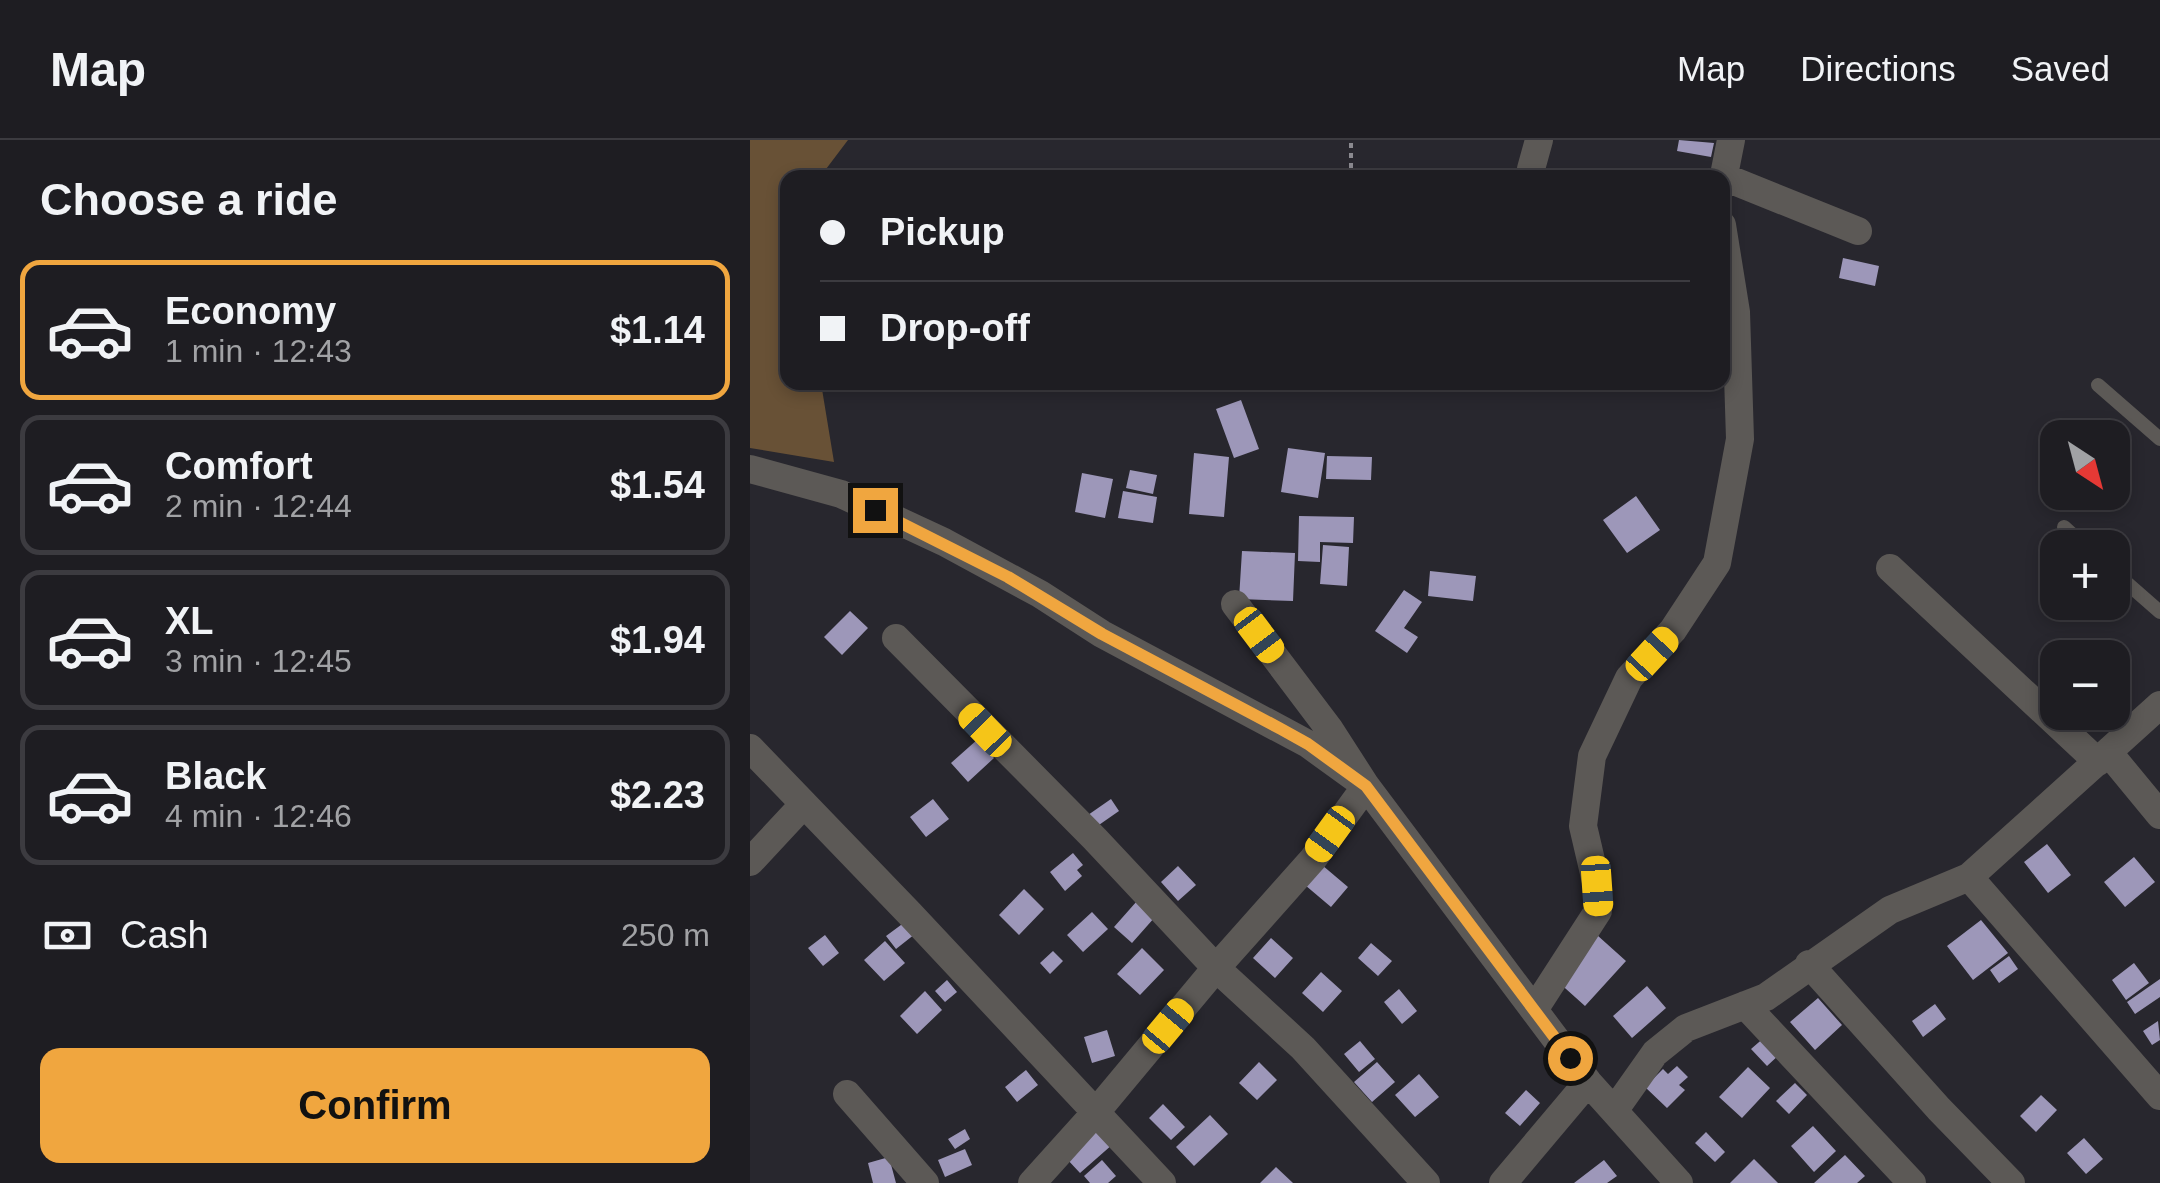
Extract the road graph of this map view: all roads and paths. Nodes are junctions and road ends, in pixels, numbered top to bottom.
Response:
1 (1351, 140) edge
2 (1539, 140) edge
3 (1730, 140) edge
4 (1531, 169) dead end
5 (1350, 170) edge
6 (1725, 170) edge
7 (1730, 184) edge
8 (1858, 231) dead end
9 (1730, 275) edge
10 (2098, 385) dead end
11 (2160, 439) edge
12 (750, 468) edge
13 (2064, 527) dead end
14 (2067, 530) edge
15 (1890, 568) dead end
16 (2130, 586) edge
17 (1235, 604) dead end
18 (2160, 612) edge
19 (896, 638) dead end
20 (2160, 705) edge
21 (750, 748) edge
22 (2103, 757) junction
23 (1366, 786) junction
24 (804, 804) junction
25 (2160, 815) edge
26 (750, 862) edge
27 (1969, 877) junction
28 (1809, 964) junction
29 (1216, 968) junction
30 (1745, 1005) junction
31 (1534, 1010) junction
32 (1588, 1082) junction
33 (847, 1094) dead end
34 (2160, 1096) edge
35 (1614, 1111) junction
36 (1096, 1112) junction
37 (924, 1183) edge
38 (1032, 1183) edge
39 (1162, 1183) edge
40 (1426, 1183) edge
41 (1503, 1183) edge
42 (1679, 1183) edge
43 (1912, 1183) edge
44 (2011, 1183) edge

1 - 5 path
2 - 4 street
3 - 6 street
7 - 8 street
9 - 31 street
10 - 11 lane
12 - 23 street
13 - 14 lane
15 - 22 street
16 - 18 lane
17 - 23 street
19 - 29 street
20 - 22 street
21 - 24 street
22 - 25 street
22 - 27 street
23 - 29 street
23 - 31 street
24 - 26 street
24 - 36 street
27 - 28 street
27 - 34 street
28 - 30 street
28 - 44 street
29 - 36 street
29 - 40 street
30 - 35 street
30 - 43 street
31 - 32 street
32 - 35 street
32 - 41 street
33 - 37 street
35 - 42 street
36 - 38 street
36 - 39 street

